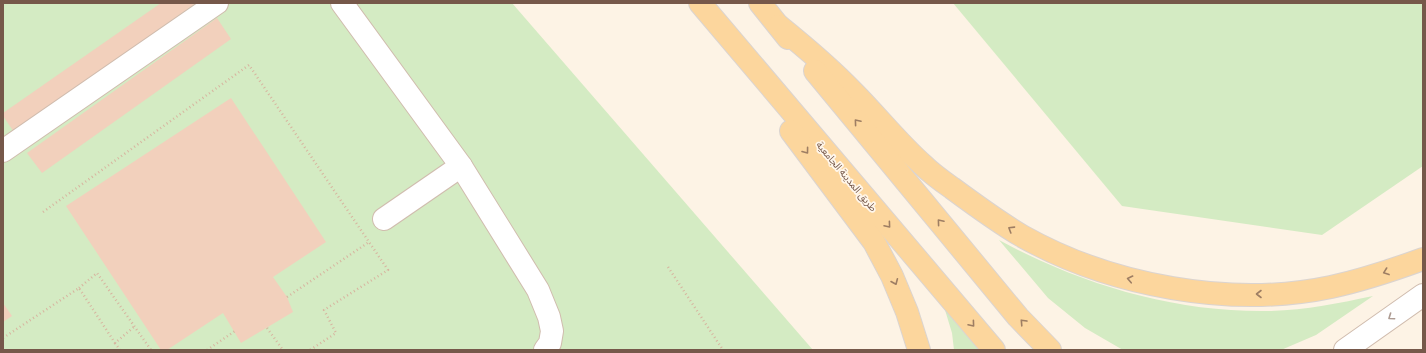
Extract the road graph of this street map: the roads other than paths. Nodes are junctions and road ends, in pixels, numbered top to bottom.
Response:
1 (217, 3) edge
2 (342, 3) edge
3 (700, 3) edge
4 (760, 3) edge
5 (779, 26) junction
6 (739, 48) junction
7 (3, 151) edge
8 (461, 166) junction
9 (384, 219) dead end
10 (1423, 258) edge
11 (538, 290) junction
12 (1423, 295) edge
13 (545, 350) edge
14 (560, 350) edge
15 (919, 350) edge
16 (994, 350) edge
17 (1050, 350) edge
18 (1345, 350) edge

1 - 7 street
2 - 8 street
3 - 6 main road, طريق المدينة الجامعية
4 - 5 main road
10 -> 5 main road
17 -> 5 main road
6 -> 15 main road
6 -> 16 main road, طريق المدينة الجامعية
8 - 9 street
8 - 11 street
11 - 13 street
11 - 14 street
12 -> 18 street

